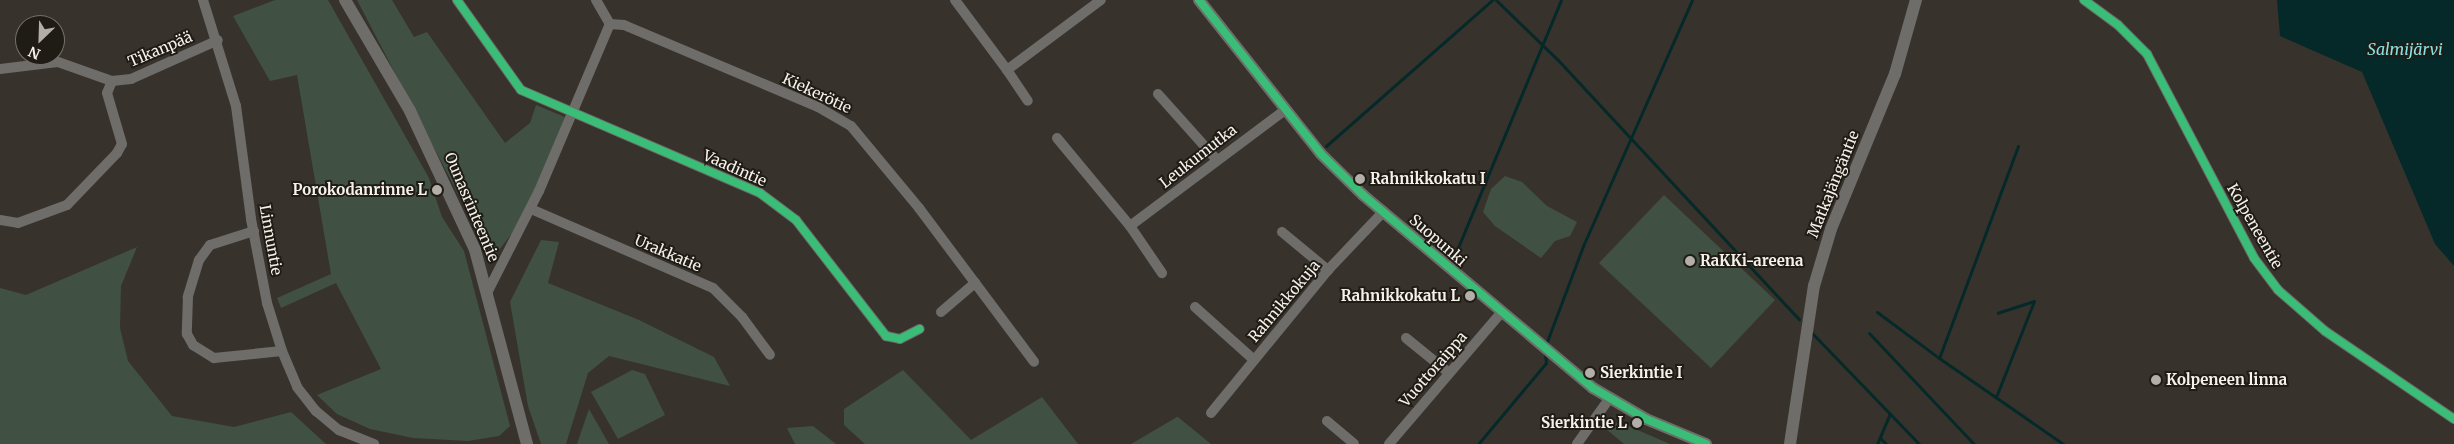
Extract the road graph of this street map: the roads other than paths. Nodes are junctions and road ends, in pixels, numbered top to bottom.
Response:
1 (203, 0) edge
2 (345, 0) edge
3 (457, 0) edge
4 (596, 0) edge
5 (955, 0) edge
6 (1199, 0) edge
7 (1916, 0) edge
8 (2084, 0) edge
9 (1095, 2) edge
10 (610, 24) junction
11 (218, 40) junction
12 (0, 69) edge
13 (1007, 70) junction
14 (112, 81) junction
15 (1158, 94) dead end
16 (1028, 101) dead end
17 (1285, 110) junction
18 (572, 112) junction
19 (1057, 138) dead end
20 (1217, 160) junction
21 (531, 209) junction
22 (1384, 211) junction
23 (0, 220) edge
24 (1130, 226) junction
25 (254, 231) junction
26 (1282, 232) dead end
27 (1328, 270) junction
28 (1162, 273) dead end
29 (975, 283) junction
30 (488, 291) junction
31 (1195, 307) dead end
32 (941, 312) dead end
33 (1501, 313) junction
34 (920, 329) dead end
35 (1406, 338) dead end
36 (282, 351) junction
37 (770, 356) dead end
38 (1254, 360) junction
39 (1034, 362) dead end
40 (1449, 373) junction
41 (1609, 399) junction
42 (1211, 413) dead end
43 (2454, 420) edge
44 (1327, 421) dead end
45 (374, 444) edge
46 (528, 444) edge
47 (1354, 444) edge
48 (1389, 444) edge
49 (1577, 444) edge
50 (1706, 444) edge
51 (1790, 444) edge

1 - 11 street, Linnuntie
2 - 30 street, Ounasrinteentie
3 - 18 street, Vaadintie
4 - 10 street
5 - 13 street
6 - 17 street, Suopunki
7 - 51 street, Matkajängäntie
8 - 43 street, Kolpeneentie
9 - 13 street
10 - 18 street
10 - 29 street, Kiekerötie
11 - 14 street, Tikanpää
11 - 25 street, Linnuntie
12 - 14 street, Tikanpää
13 - 16 street
14 - 23 street
15 - 20 street
17 - 20 street, Leukumutka
17 - 22 street, Suopunki
18 - 21 street
18 - 34 street, Vaadintie
19 - 24 street
20 - 24 street, Leukumutka
21 - 30 street
21 - 37 street, Urakkatie
22 - 27 street, Rahnikkokuja
22 - 33 street, Suopunki
24 - 28 street
25 - 36 street, Linnuntie
25 - 36 street
26 - 27 street
27 - 38 street, Rahnikkokuja
29 - 32 street
29 - 39 street, Kiekerötie
30 - 46 street, Ounasrinteentie
31 - 38 street
33 - 40 street, Vuottoraippa
33 - 41 street, Suopunki
35 - 40 street
36 - 45 street, Linnuntie
38 - 42 street, Rahnikkokuja
40 - 48 street, Vuottoraippa
41 - 49 street
41 - 50 street, Suopunki
44 - 47 street

